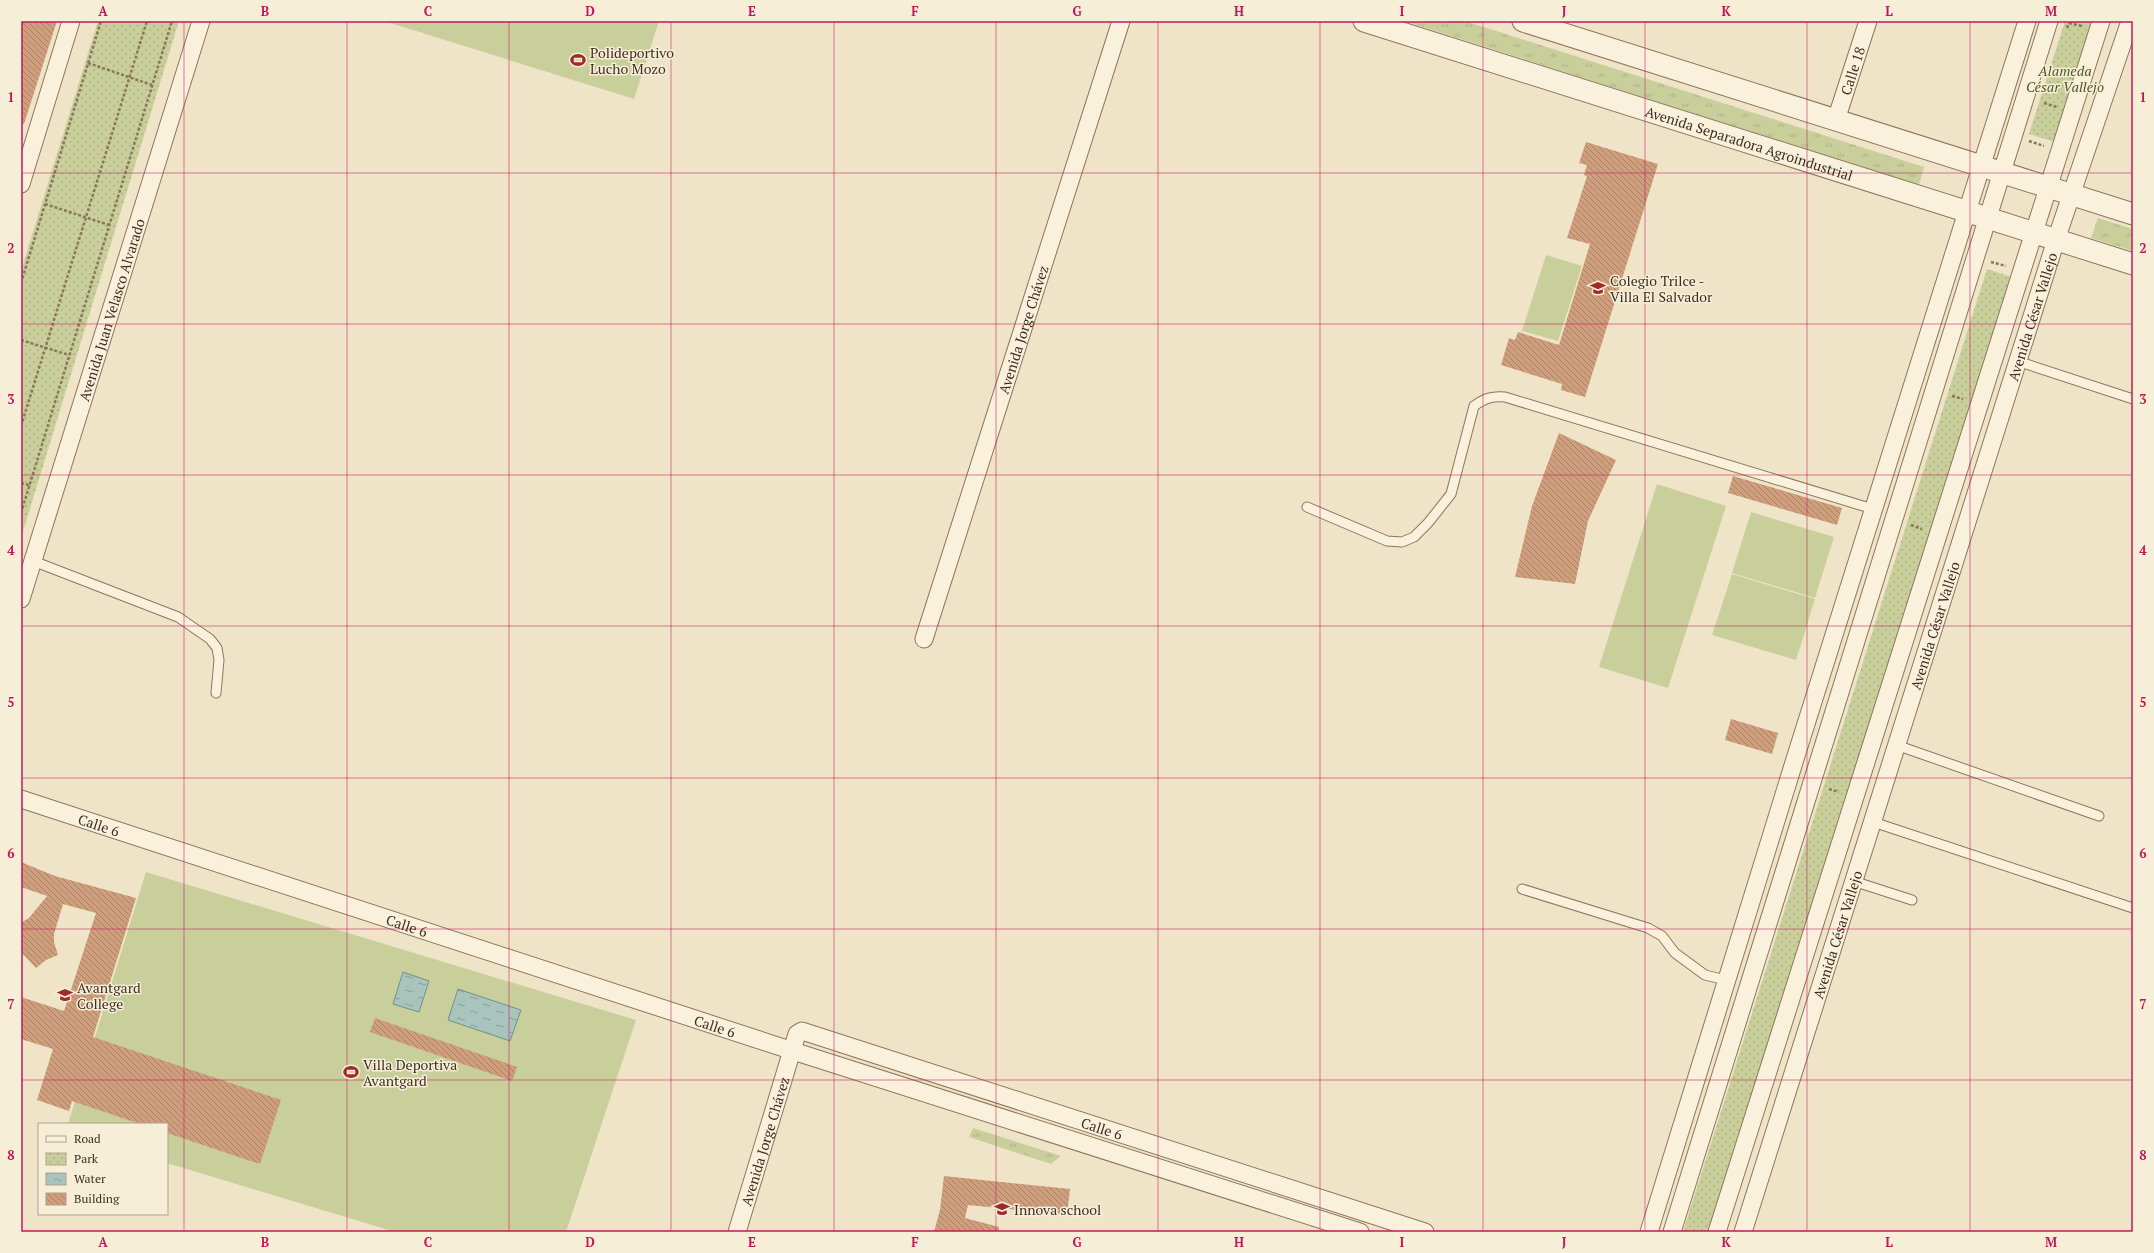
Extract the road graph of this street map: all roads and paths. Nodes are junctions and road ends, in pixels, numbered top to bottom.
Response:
1 (71, 21) edge
2 (101, 21) edge
3 (148, 21) edge
4 (172, 21) edge
5 (201, 21) edge
6 (1121, 21) edge
7 (1364, 21) edge
8 (1524, 21) edge
9 (1868, 21) edge
10 (2026, 21) edge
11 (2049, 21) edge
12 (2101, 21) edge
13 (1568, 28) edge
14 (2130, 30) edge
15 (88, 63) junction
16 (130, 78) junction
17 (152, 85) junction
18 (1836, 120) junction
19 (2013, 136) junction
20 (2059, 150) junction
21 (1981, 167) junction
22 (2001, 172) junction
23 (21, 184) edge
24 (2047, 187) junction
25 (2071, 194) junction
26 (45, 204) junction
27 (1967, 212) junction
28 (2133, 214) edge
29 (86, 217) junction
30 (1987, 218) junction
31 (109, 225) junction
32 (2032, 234) junction
33 (2056, 240) junction
34 (1975, 256) junction
35 (2133, 264) edge
36 (2020, 271) junction
37 (21, 283) edge
38 (21, 340) edge
39 (46, 348) junction
40 (69, 355) junction
41 (2017, 361) junction
42 (2133, 399) edge
43 (21, 426) edge
44 (21, 483) edge
45 (29, 485) junction
46 (1307, 507) dead end
47 (1873, 509) junction
48 (21, 513) edge
49 (33, 561) junction
50 (21, 599) edge
51 (924, 639) dead end
52 (216, 693) dead end
53 (1896, 745) junction
54 (21, 799) edge
55 (2099, 816) dead end
56 (1873, 822) junction
57 (1853, 881) junction
58 (1522, 889) dead end
59 (1912, 900) dead end
60 (2133, 908) edge
61 (1726, 980) junction
62 (793, 1051) junction
63 (928, 1073) junction
64 (922, 1092) junction
65 (1199, 1160) junction
66 (1193, 1179) junction
67 (1369, 1214) junction
68 (737, 1232) edge
69 (1360, 1232) edge
70 (1363, 1232) edge
71 (1425, 1232) edge
72 (1649, 1232) edge
73 (1672, 1232) edge
74 (1717, 1232) edge
75 (1743, 1232) edge

1 - 23 street
2 - 15 path
3 - 16 path
4 - 17 path
5 - 49 street, Avenida Juan Velasco Alvarado
6 - 51 street, Avenida Jorge Chávez
7 - 27 street, Avenida Separadora Agroindustrial
8 - 13 street
9 - 18 street, Calle 18
10 - 21 street
11 - 19 street
12 - 20 street, Avenida César Vallejo
13 - 18 street
14 - 25 street, Avenida César Vallejo
15 - 16 path
15 - 26 path
16 - 17 path
16 - 29 path
17 - 31 path
18 - 21 street
19 - 20 path
19 - 22 street
20 - 24 street, Avenida César Vallejo
21 - 22 street
21 - 27 street
22 - 24 street
22 - 30 street
24 - 25 street
24 - 32 street, Avenida César Vallejo
25 - 28 street
25 - 33 street, Avenida César Vallejo
26 - 29 path
26 - 37 path
27 - 30 street, Avenida Separadora Agroindustrial
27 - 47 street
29 - 31 path
29 - 39 path
30 - 32 street, Avenida Separadora Agroindustrial
30 - 34 street
31 - 40 path
32 - 33 street, Avenida Separadora Agroindustrial
32 - 36 street, Avenida César Vallejo
33 - 35 street, Avenida Separadora Agroindustrial
33 - 41 street, Avenida César Vallejo
34 - 36 path
34 - 73 street
36 - 74 street, Avenida César Vallejo
38 - 39 path
39 - 40 path
39 - 43 path
40 - 45 path
41 - 42 lane
41 - 53 street, Avenida César Vallejo
44 - 45 path
45 - 48 path
46 - 47 lane
47 - 61 street
49 - 50 street, Avenida Juan Velasco Alvarado
49 - 52 lane
53 - 55 lane
53 - 56 street, Avenida César Vallejo
54 - 62 street, Calle 6
56 - 57 street, Avenida César Vallejo
56 - 60 lane
57 - 59 lane
57 - 75 street, Avenida César Vallejo
58 - 61 lane
61 - 72 street
62 - 63 street, Calle 6
62 - 64 street, Calle 6
62 - 68 street, Avenida Jorge Chávez
63 - 64 street
63 - 65 street, Calle 6
64 - 66 street, Calle 6
65 - 66 street
65 - 67 street, Calle 6
66 - 69 street, Calle 6
67 - 70 street
67 - 71 street, Calle 6

